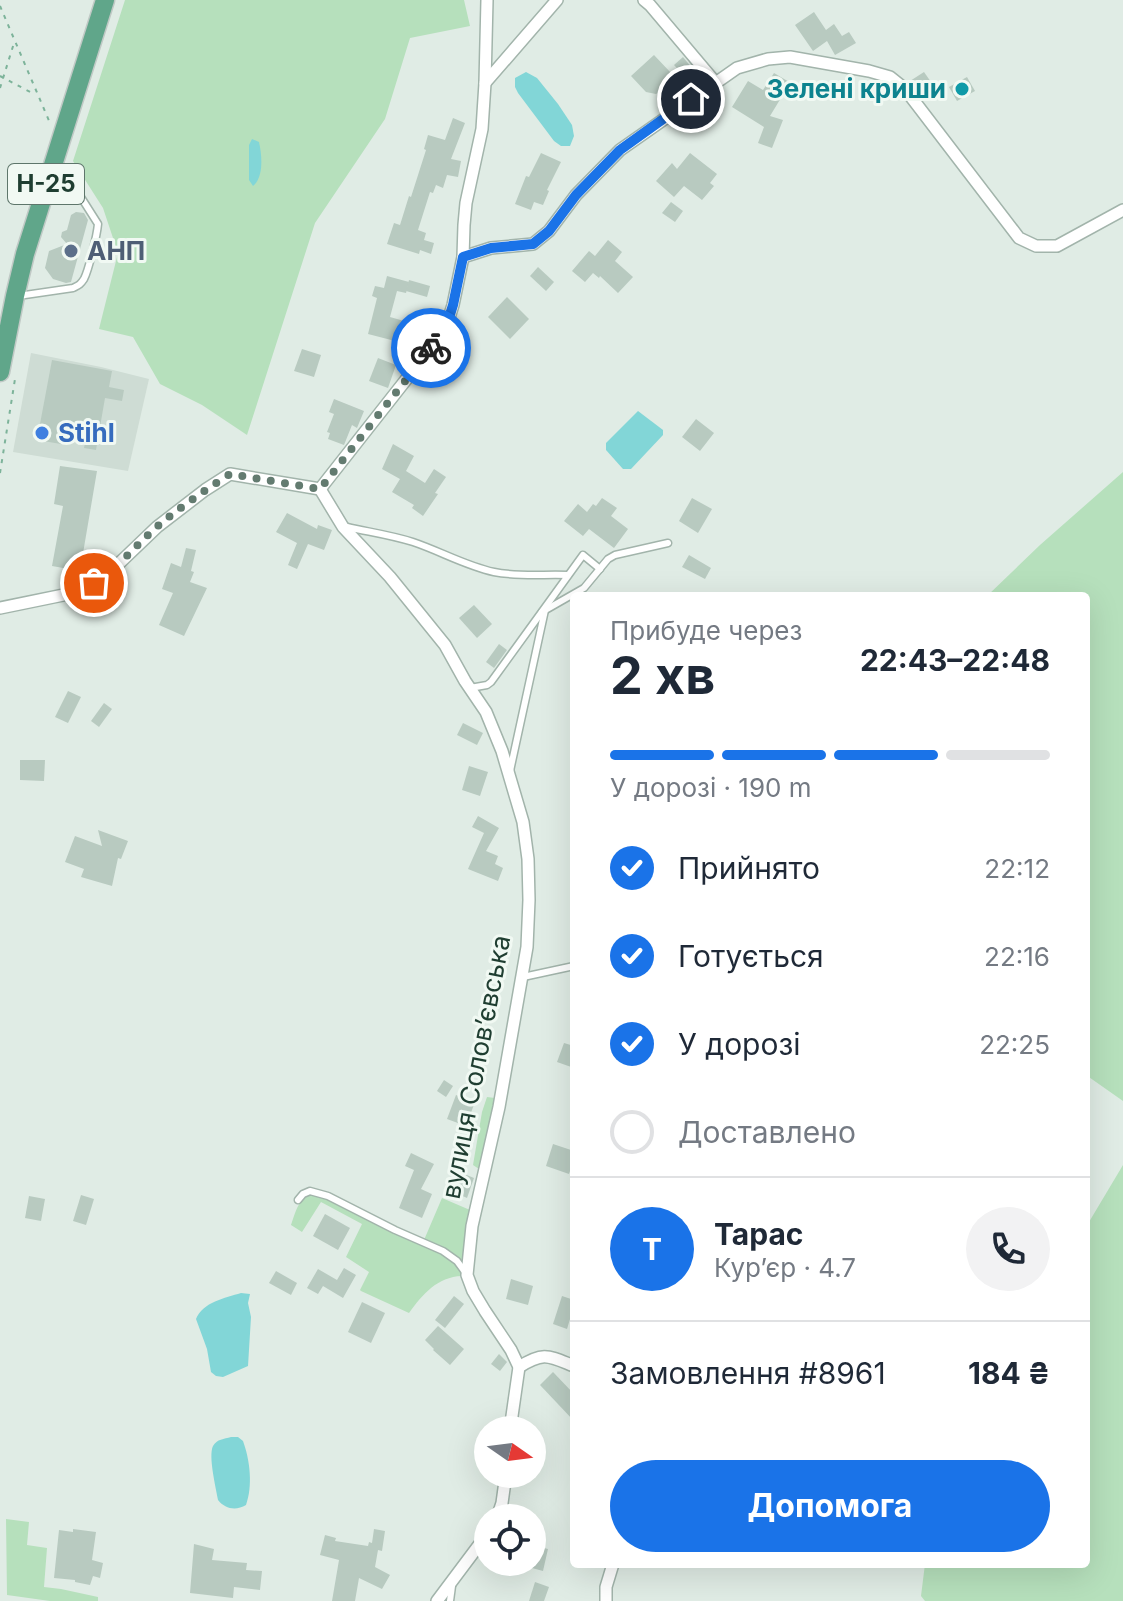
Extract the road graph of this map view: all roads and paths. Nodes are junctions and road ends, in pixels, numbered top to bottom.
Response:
1 (105, 0) edge
2 (487, 0) edge
3 (557, 0) edge
4 (644, 0) edge
5 (0, 6) edge
6 (14, 41) junction
7 (1, 77) edge
8 (715, 82) junction
9 (485, 83) junction
10 (0, 88) edge
11 (37, 96) junction
12 (52, 127) dead end
13 (55, 156) junction
14 (1123, 210) edge
15 (463, 257) junction
16 (9, 303) edge
17 (8, 372) edge
18 (0, 425) edge
19 (6, 426) junction
20 (0, 473) edge
21 (320, 489) junction
22 (343, 527) junction
23 (668, 543) dead end
24 (600, 569) junction
25 (568, 575) junction
26 (577, 592) edge
27 (570, 596) edge
28 (0, 608) edge
29 (543, 611) junction
30 (470, 688) junction
31 (509, 774) junction
32 (570, 967) edge
33 (523, 977) junction
34 (298, 1200) dead end
35 (467, 1275) junction
36 (570, 1364) edge
37 (519, 1367) junction
38 (512, 1416) edge
39 (474, 1552) edge
40 (612, 1568) edge
41 (454, 1579) junction
42 (437, 1601) edge
43 (450, 1601) edge
44 (606, 1601) edge

1 - 13 main road, Н-25
2 - 9 street
3 - 9 street
4 - 8 street
5 - 6 path
6 - 7 path
6 - 11 path
7 - 10 path
7 - 11 path
8 - 14 street
8 - 15 street
9 - 15 street
11 - 12 path
13 - 16 main road, Н-25
13 - 16 lane
15 - 21 street
16 - 17 main road, Н-25
17 - 19 path
18 - 19 path
19 - 20 path
21 - 22 street, вулиця Соловʼєвська
21 - 28 street
22 - 25 lane
22 - 30 street, вулиця Соловʼєвська
23 - 24 lane
24 - 25 lane
24 - 26 lane
25 - 29 lane
27 - 29 lane
29 - 30 lane
29 - 31 lane
30 - 31 street, вулиця Соловʼєвська
31 - 33 street, вулиця Соловʼєвська
32 - 33 lane
33 - 35 street, вулиця Соловʼєвська
34 - 35 lane
35 - 37 street
36 - 37 street
37 - 38 street
39 - 41 street
40 - 44 street
41 - 42 street
41 - 43 lane

